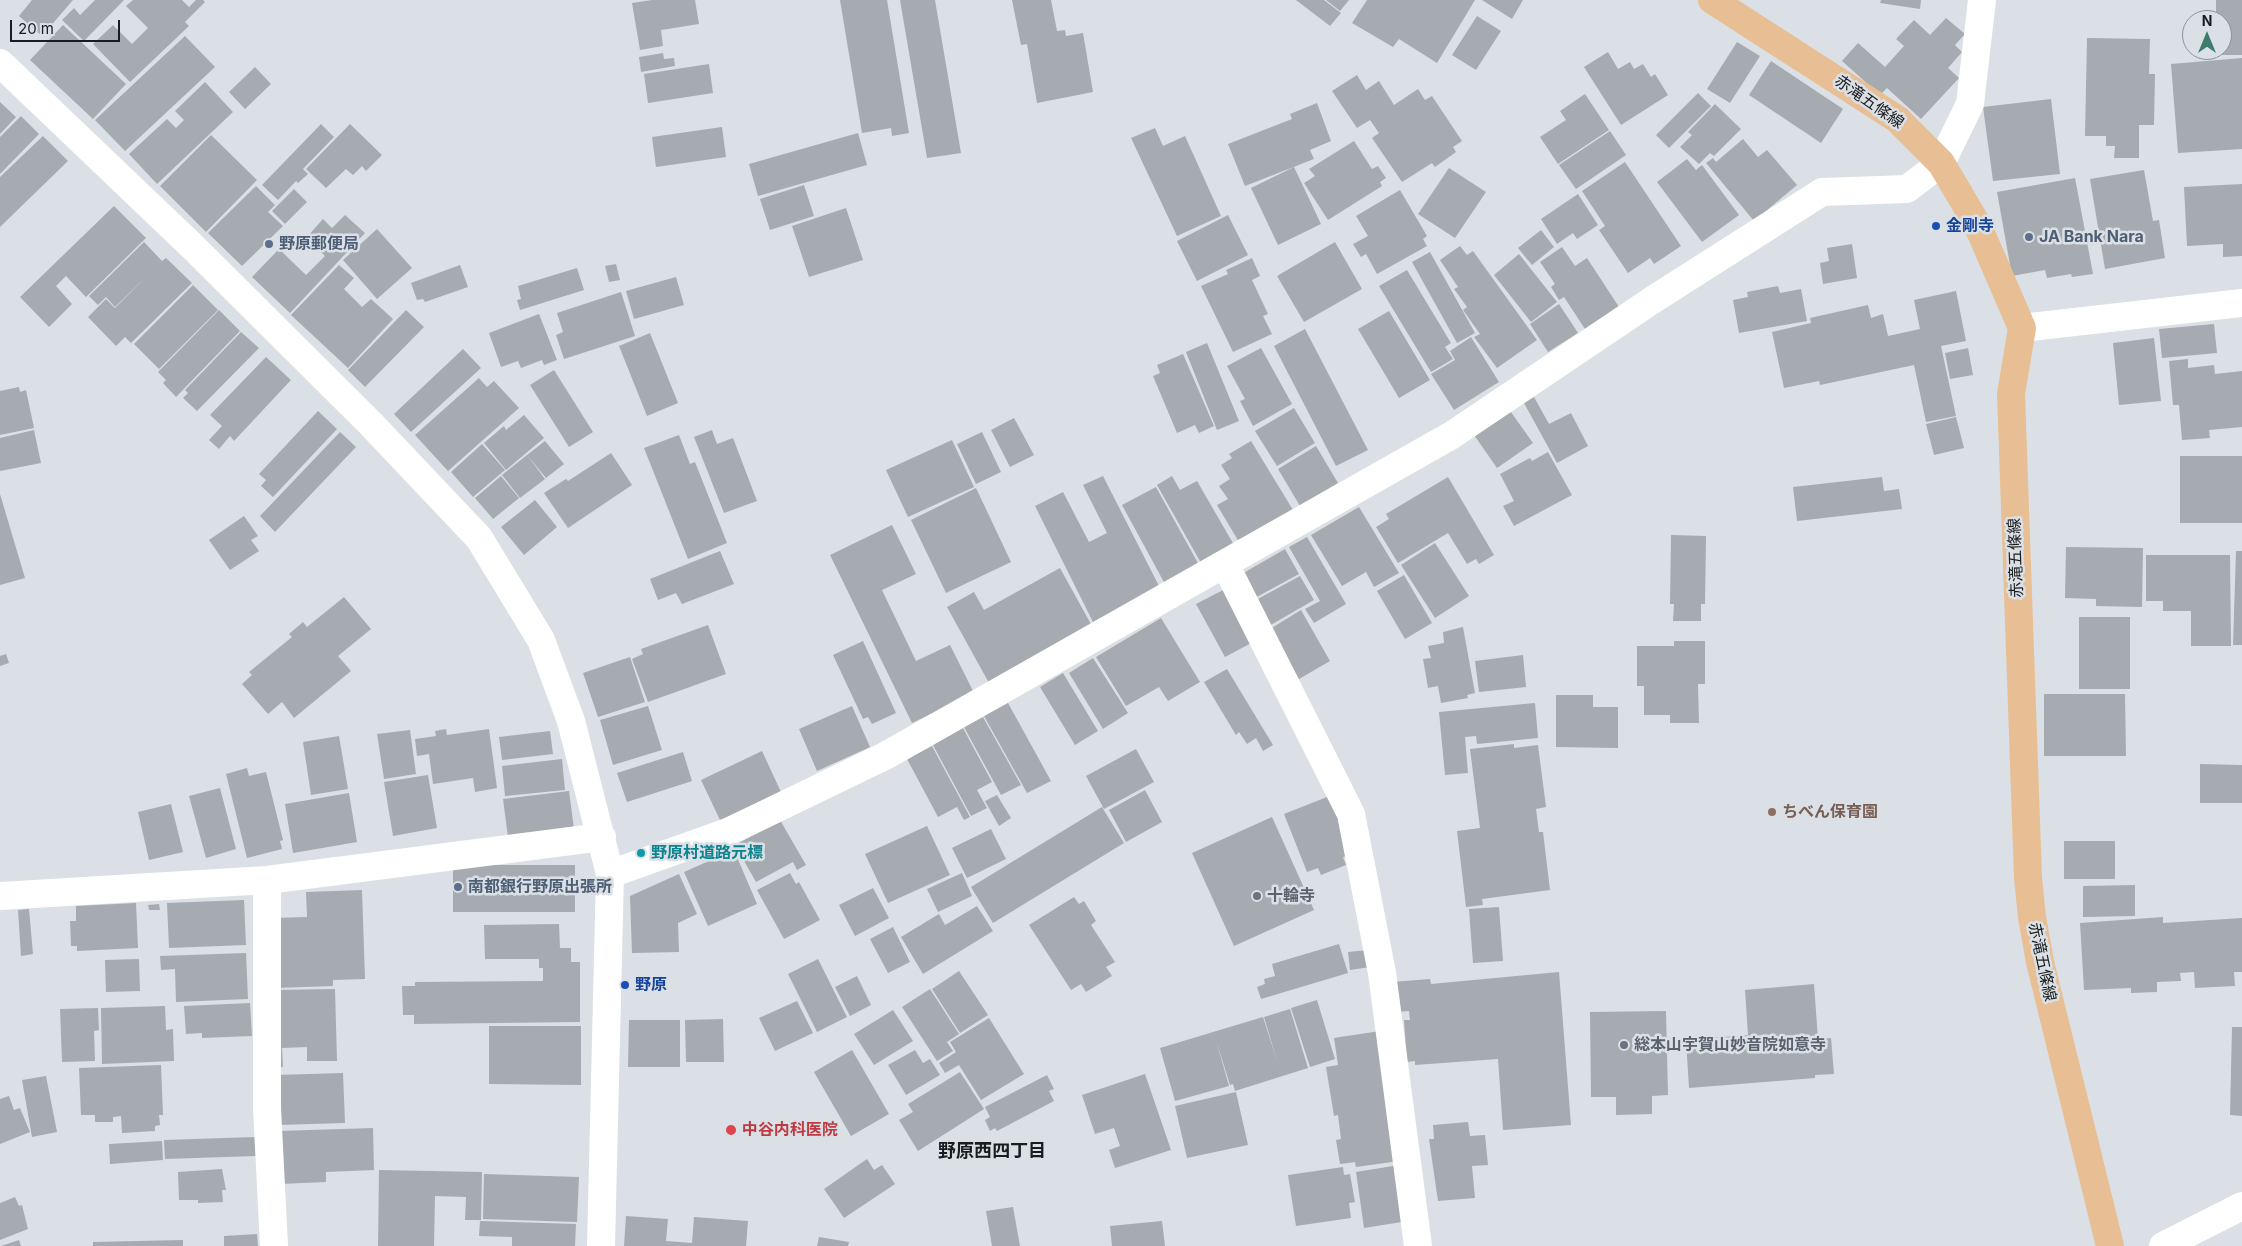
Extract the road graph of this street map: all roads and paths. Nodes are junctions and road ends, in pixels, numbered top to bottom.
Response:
1 (1712, 0) edge
2 (1982, 0) edge
3 (0, 63) edge
4 (1941, 163) junction
5 (2242, 303) edge
6 (2022, 328) junction
7 (1226, 564) junction
8 (602, 837) junction
9 (610, 874) junction
10 (267, 880) junction
11 (0, 896) edge
12 (2242, 1206) edge
13 (274, 1246) edge
14 (601, 1246) edge
15 (1418, 1246) edge
16 (2110, 1246) edge
17 (2163, 1246) edge

1 - 4 main road, 赤滝五條線
2 - 4 street
3 - 8 street
4 - 6 main road, 赤滝五條線
4 - 7 street
5 - 6 street
6 - 16 main road, 赤滝五條線
7 - 9 street
7 - 15 street
8 - 9 street
8 - 10 street
9 - 14 street
10 - 11 street
10 - 13 street
12 - 17 street

